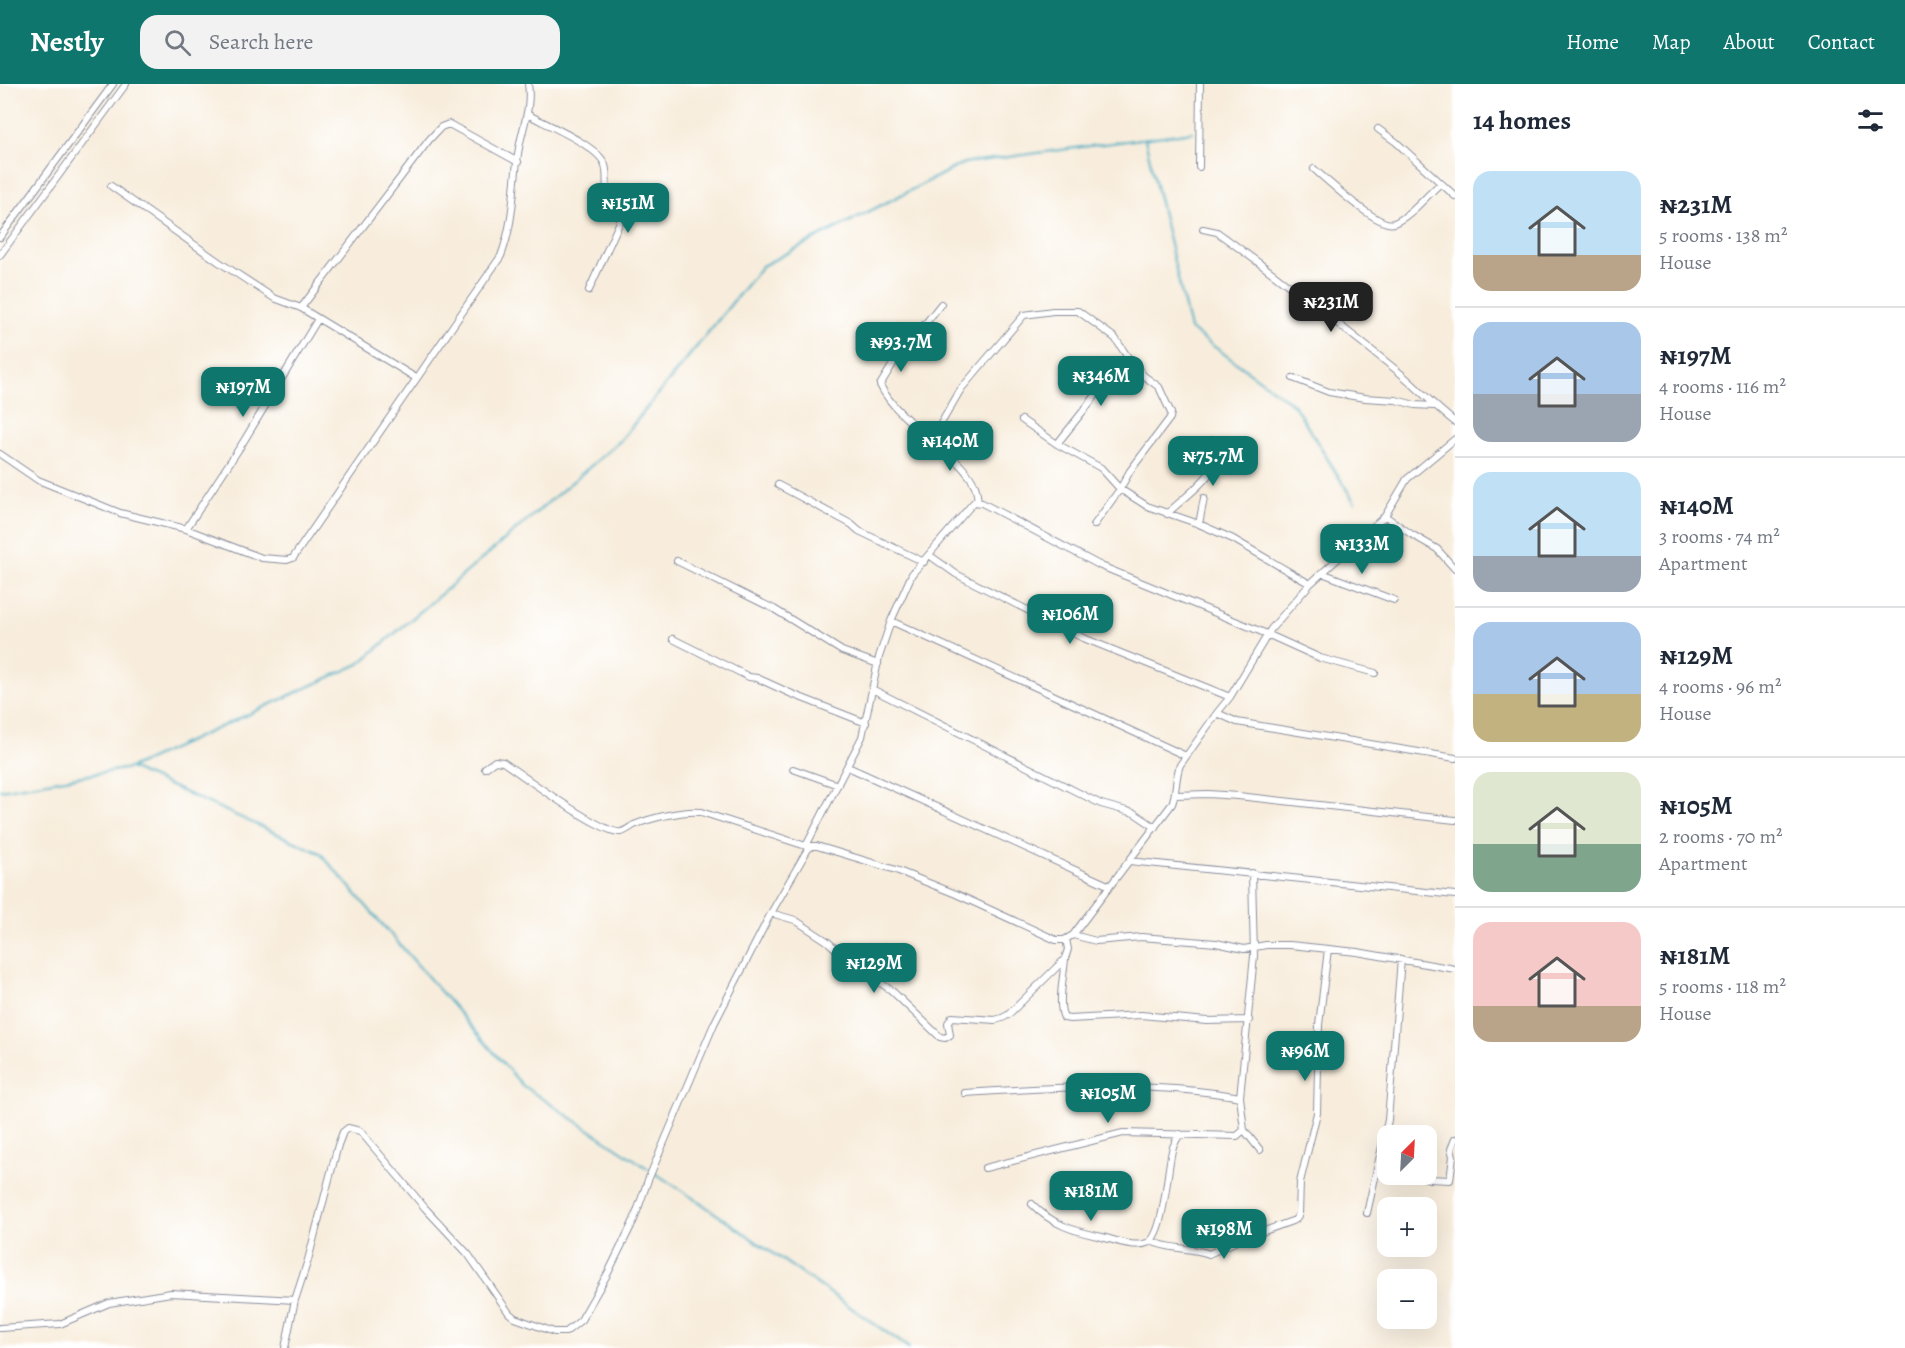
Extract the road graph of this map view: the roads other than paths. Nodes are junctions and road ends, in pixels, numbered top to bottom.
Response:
1 (112, 84) edge
2 (126, 84) edge
3 (528, 84) edge
4 (1200, 84) edge
5 (527, 114) junction
6 (1378, 129) dead end
7 (518, 162) junction
8 (1198, 167) dead end
9 (1314, 169) dead end
10 (1441, 183) junction
11 (111, 186) dead end
12 (606, 194) junction
13 (1455, 196) edge
14 (606, 203) dead end
15 (1203, 229) dead end
16 (0, 237) edge
17 (0, 255) edge
18 (589, 290) dead end
19 (941, 304) dead end
20 (301, 308) junction
21 (318, 318) junction
22 (1127, 356) junction
23 (416, 378) junction
24 (1293, 378) dead end
25 (1434, 406) junction
26 (1022, 420) dead end
27 (1455, 422) edge
28 (932, 439) junction
29 (1455, 439) edge
30 (1213, 440) dead end
31 (1057, 444) junction
32 (0, 454) edge
33 (778, 485) dead end
34 (1120, 489) junction
35 (1204, 498) dead end
36 (978, 502) junction
37 (1167, 514) junction
38 (1385, 516) junction
39 (1198, 524) junction
40 (1094, 525) dead end
41 (186, 529) junction
42 (929, 555) junction
43 (677, 561) dead end
44 (924, 562) junction
45 (1455, 569) edge
46 (1322, 573) junction
47 (1310, 584) junction
48 (1394, 600) dead end
49 (891, 621) junction
50 (1267, 634) junction
51 (673, 639) dead end
52 (878, 664) junction
53 (1375, 673) dead end
54 (873, 688) junction
55 (1230, 698) junction
56 (1217, 713) junction
57 (866, 723) junction
58 (1186, 756) junction
59 (1455, 758) edge
60 (848, 766) junction
61 (485, 768) dead end
62 (793, 769) dead end
63 (838, 785) junction
64 (1175, 795) junction
65 (1455, 820) edge
66 (1155, 827) junction
67 (807, 847) junction
68 (1129, 861) junction
69 (1252, 873) junction
70 (1110, 886) junction
71 (1455, 895) edge
72 (771, 914) junction
73 (1069, 937) junction
74 (1254, 947) junction
75 (1328, 949) junction
76 (1065, 959) junction
77 (1401, 959) junction
78 (1455, 969) edge
79 (1249, 1020) junction
80 (965, 1093) dead end
81 (1240, 1097) junction
82 (1387, 1125) edge
83 (1244, 1130) junction
84 (1180, 1134) junction
85 (1455, 1139) edge
86 (1260, 1150) dead end
87 (985, 1168) dead end
88 (1377, 1173) edge
89 (1437, 1179) edge
90 (1032, 1204) dead end
91 (1367, 1213) dead end
92 (1151, 1241) junction
93 (295, 1300) junction
94 (0, 1329) edge
95 (285, 1348) edge

1 - 16 street
2 - 17 street
3 - 5 street
4 - 8 street
5 - 7 street
5 - 12 street
6 - 10 street
7 - 20 street
7 - 23 street
9 - 10 street
10 - 13 street
11 - 20 street
12 - 14 street
12 - 18 street
15 - 25 street
19 - 28 street
20 - 21 street
21 - 23 street
21 - 41 street
22 - 28 street
22 - 31 street
22 - 34 street
23 - 41 street
24 - 25 street
25 - 27 street
26 - 31 street
28 - 36 street
29 - 38 street
30 - 37 street
31 - 34 street
32 - 41 street
33 - 44 street
34 - 37 street
34 - 40 street
35 - 39 street
36 - 42 street
36 - 50 street
37 - 39 street
38 - 45 street
38 - 46 street
39 - 47 street
42 - 44 street
42 - 55 street
43 - 52 street
44 - 49 street
46 - 47 street
46 - 48 street
47 - 50 street
49 - 52 street
49 - 58 street
50 - 53 street
50 - 55 street
51 - 57 street
52 - 54 street
54 - 57 street
54 - 66 street
55 - 56 street
56 - 58 street
56 - 59 street
57 - 60 street
58 - 64 street
60 - 63 street
60 - 70 street
61 - 67 street
62 - 63 street
63 - 67 street
64 - 65 street
64 - 66 street
66 - 68 street
67 - 72 street
67 - 73 street
68 - 69 street
68 - 70 street
69 - 71 street
69 - 74 street
70 - 73 street
72 - 76 street
72 - 93 street
73 - 74 street
73 - 76 street
74 - 75 street
74 - 79 street
75 - 77 street
75 - 92 street
76 - 79 street
77 - 78 street
77 - 82 street
79 - 81 street
80 - 81 street
81 - 83 street
83 - 84 street
83 - 86 street
84 - 87 street
84 - 92 street
85 - 89 street
88 - 91 street
90 - 92 street
93 - 94 street
93 - 95 street

